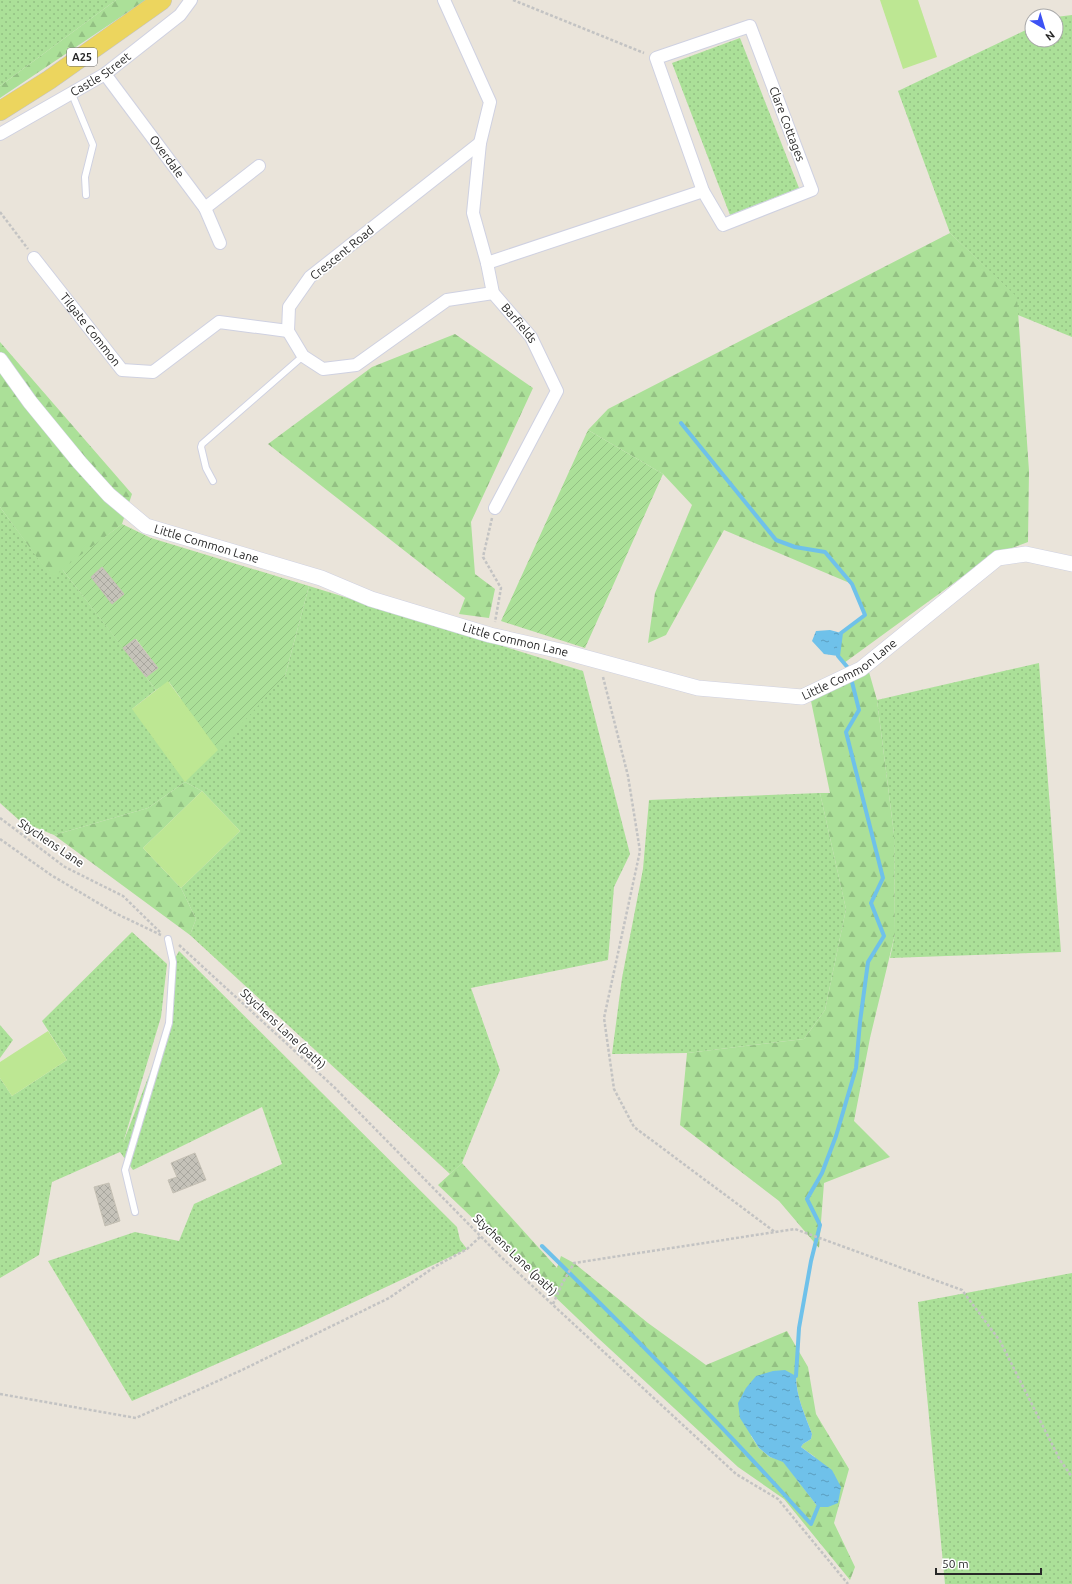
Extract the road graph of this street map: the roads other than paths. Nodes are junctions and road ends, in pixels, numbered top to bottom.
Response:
1 (162, 0) edge
2 (191, 0) edge
3 (444, 0) edge
4 (106, 74) junction
5 (72, 94) junction
6 (0, 111) edge
7 (0, 134) edge
8 (480, 143) junction
9 (259, 166) dead end
10 (703, 191) junction
11 (86, 196) dead end
12 (205, 208) junction
13 (220, 243) dead end
14 (34, 258) road end
15 (487, 263) junction
16 (493, 293) junction
17 (288, 331) junction
18 (303, 356) junction
19 (0, 360) edge
20 (213, 481) dead end
21 (495, 508) road end
22 (1072, 564) edge
23 (168, 939) road end
24 (135, 1212) dead end

1 - 6 main road, Castle Street / A25
2 - 4 street, Castle Street / A25
3 - 8 street, Barfields
4 - 5 street, Castle Street / A25
4 - 12 street, Overdale
5 - 7 street, Castle Street / A25
5 - 11 lane
8 - 15 street, Barfields
8 - 17 street, Crescent Road
9 - 12 street
10 - 10 street, Clare Cottages
10 - 15 street
12 - 13 street, Overdale
14 - 17 street, Tilgate Common
15 - 16 street, Barfields
16 - 18 street
16 - 21 street, Barfields
17 - 18 street
18 - 20 lane
19 - 22 street, Little Common Lane
23 - 24 lane

